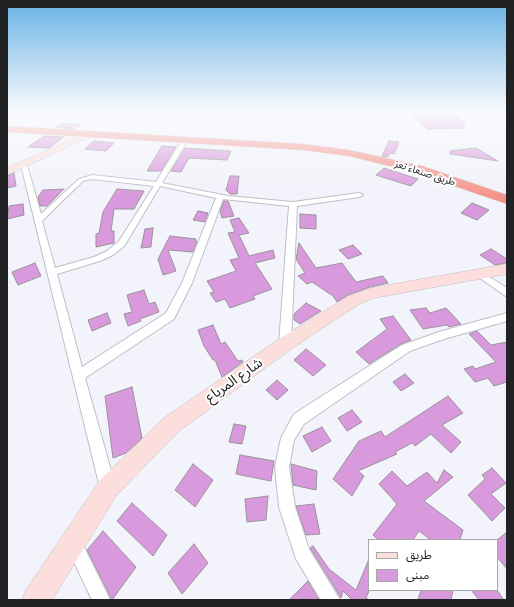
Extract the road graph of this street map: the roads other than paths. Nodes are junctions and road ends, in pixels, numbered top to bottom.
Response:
1 (80, 139) edge
2 (176, 139) edge
3 (262, 139) edge
4 (185, 140) junction
5 (24, 165) junction
6 (7, 172) edge
7 (158, 184) junction
8 (507, 194) edge
9 (359, 195) dead end
10 (220, 197) junction
11 (507, 200) edge
12 (293, 204) junction
13 (39, 220) junction
14 (507, 269) edge
15 (53, 272) junction
16 (480, 274) junction
17 (507, 293) edge
18 (507, 317) edge
19 (284, 344) junction
20 (79, 376) junction
21 (108, 488) junction
22 (73, 543) junction
23 (36, 600) edge
24 (101, 600) edge
25 (331, 600) edge

1 - 5 street
2 - 4 highway, طريق صنعاء تعز
3 - 8 highway, طريق صنعاء تعز
4 - 7 street
4 - 11 highway, طريق صنعاء تعز
5 - 6 street
5 - 13 street
7 - 10 street
7 - 13 street
7 - 15 street
9 - 12 street
10 - 12 street
10 - 20 street
12 - 19 street
13 - 15 street
14 - 16 street, شارع المرباع
15 - 20 street
16 - 17 street
16 - 19 street, شارع المرباع
18 - 25 street
19 - 21 street, شارع المرباع
20 - 21 street
21 - 22 street, شارع المرباع
22 - 23 street, شارع المرباع
22 - 24 street

